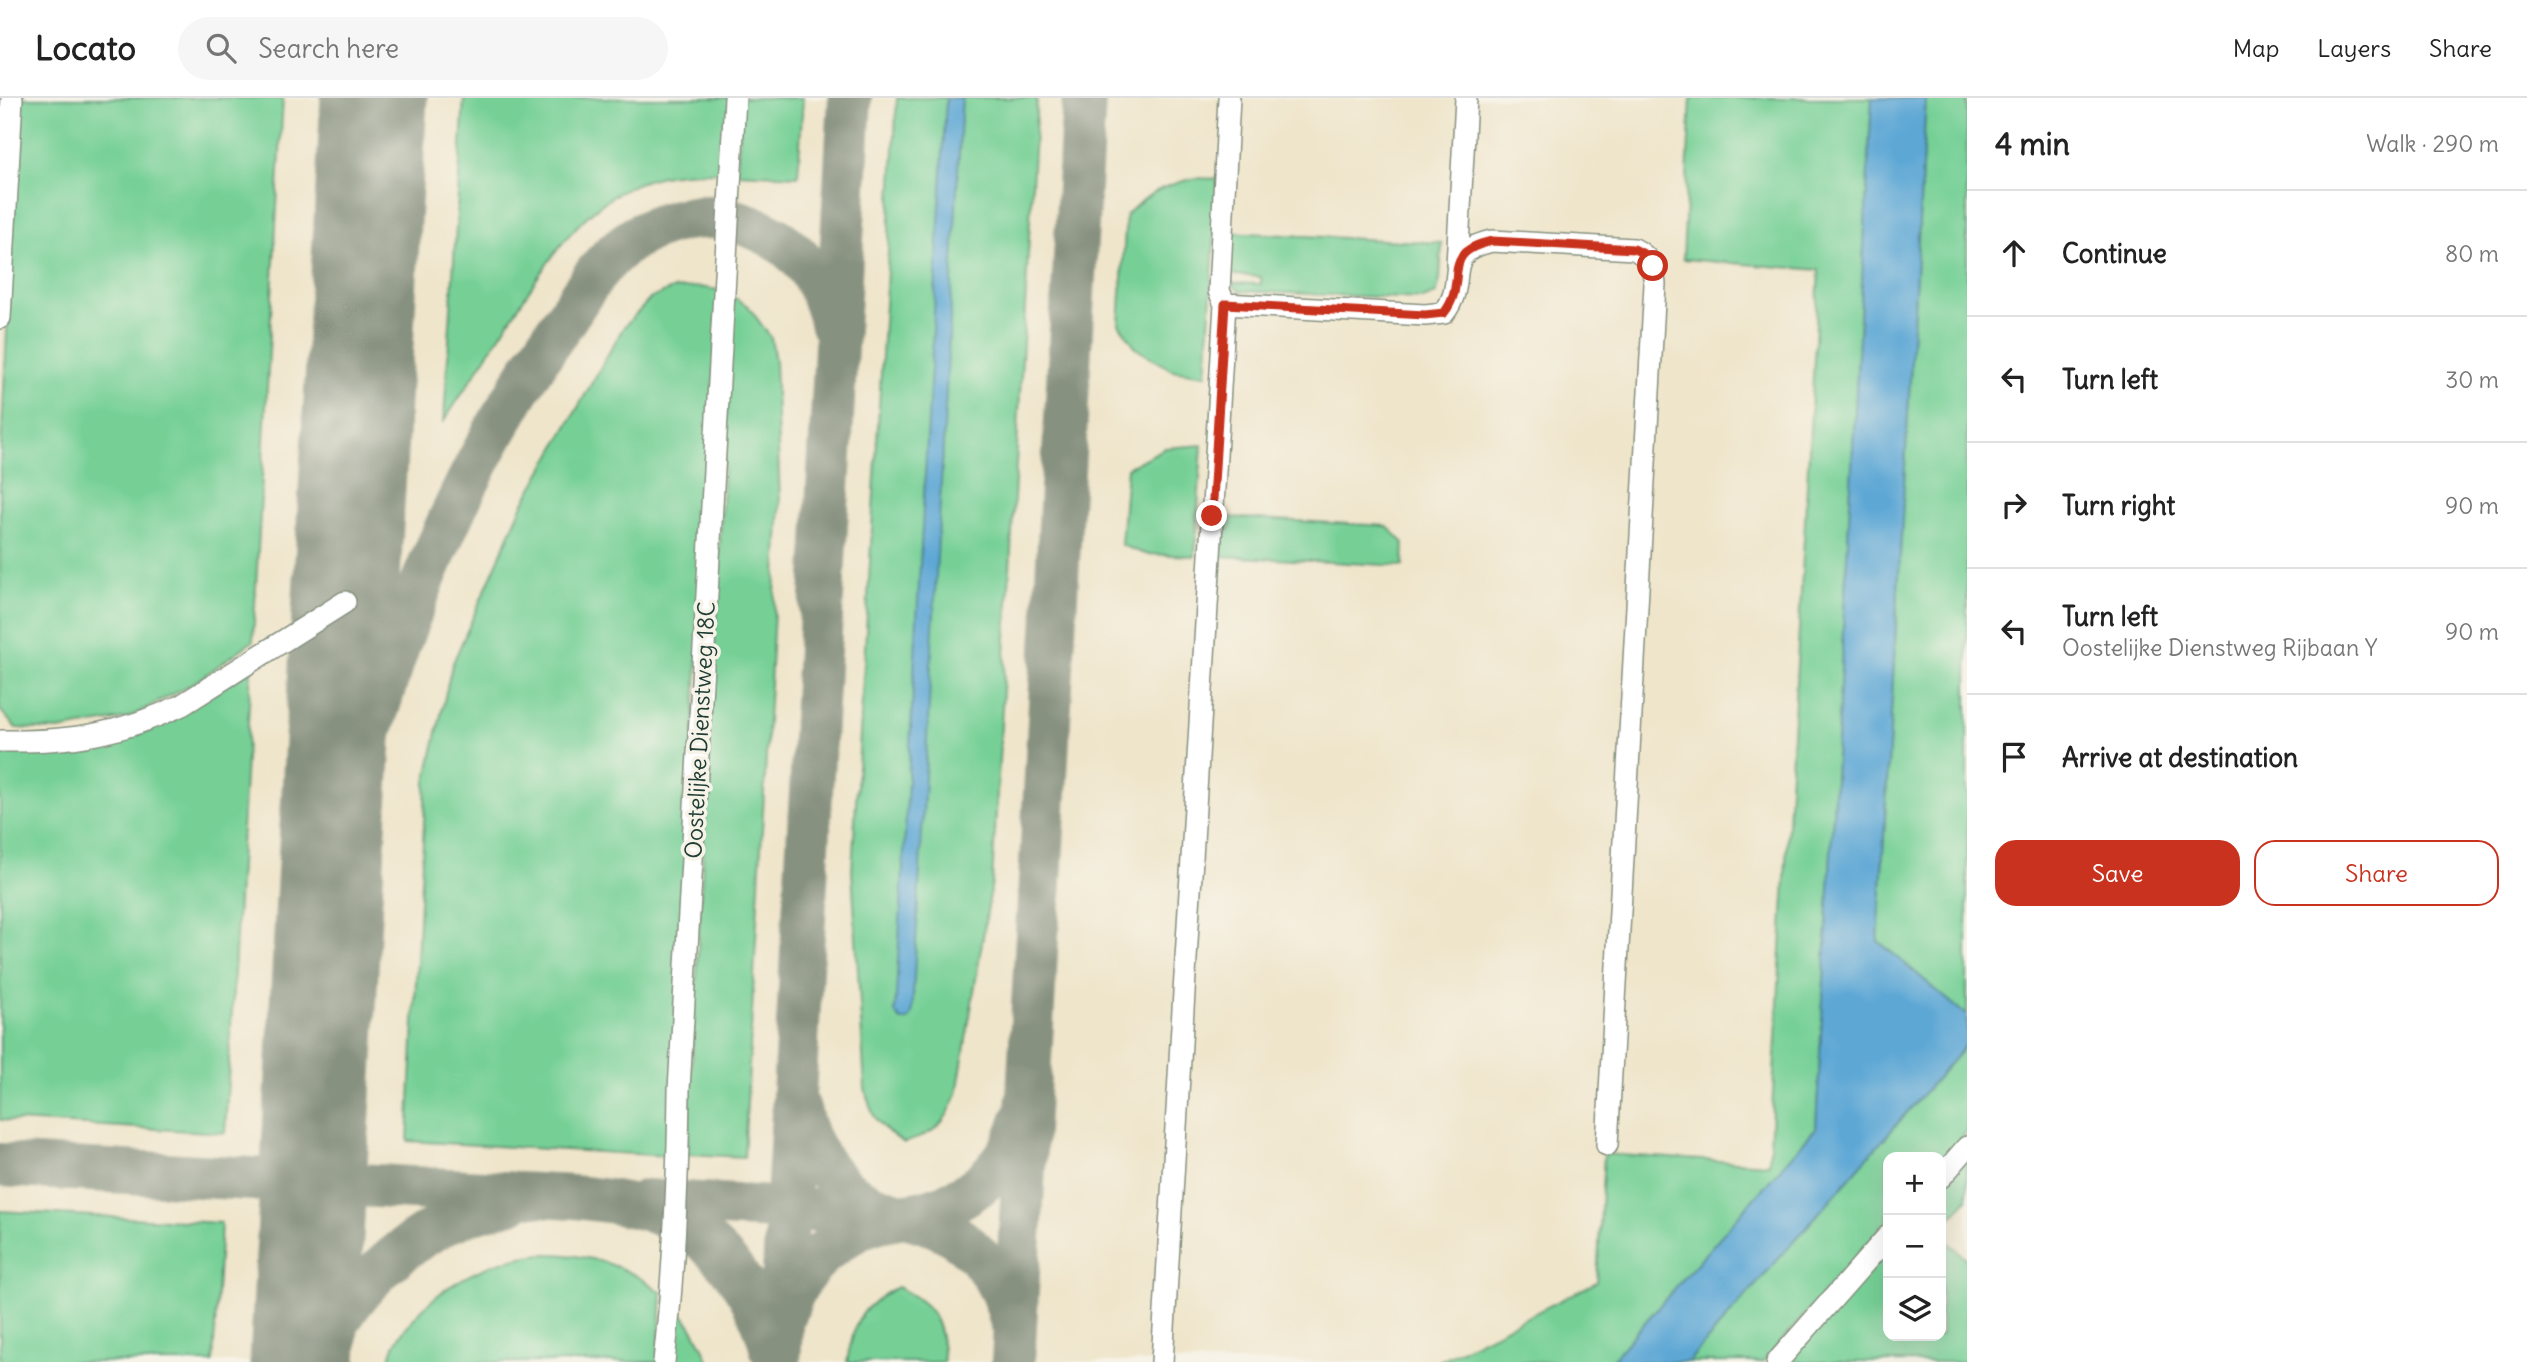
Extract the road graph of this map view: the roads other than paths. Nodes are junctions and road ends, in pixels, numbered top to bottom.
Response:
1 (12, 98) edge
2 (736, 98) edge
3 (1229, 98) edge
4 (1466, 98) edge
5 (1457, 265) junction
6 (1225, 304) junction
7 (0, 318) edge
8 (345, 602) dead end
9 (4, 741) edge
10 (1607, 1145) dead end
11 (1967, 1147) edge
12 (1946, 1171) edge
13 (1883, 1242) edge
14 (664, 1362) edge
15 (1162, 1362) edge
16 (1777, 1362) edge

1 - 7 lane
2 - 14 lane, Oostelijke Dienstweg 18C
3 - 6 lane
4 - 5 lane
5 - 6 lane
5 - 10 lane
6 - 15 lane
8 - 9 lane
11 - 12 lane
13 - 16 lane

